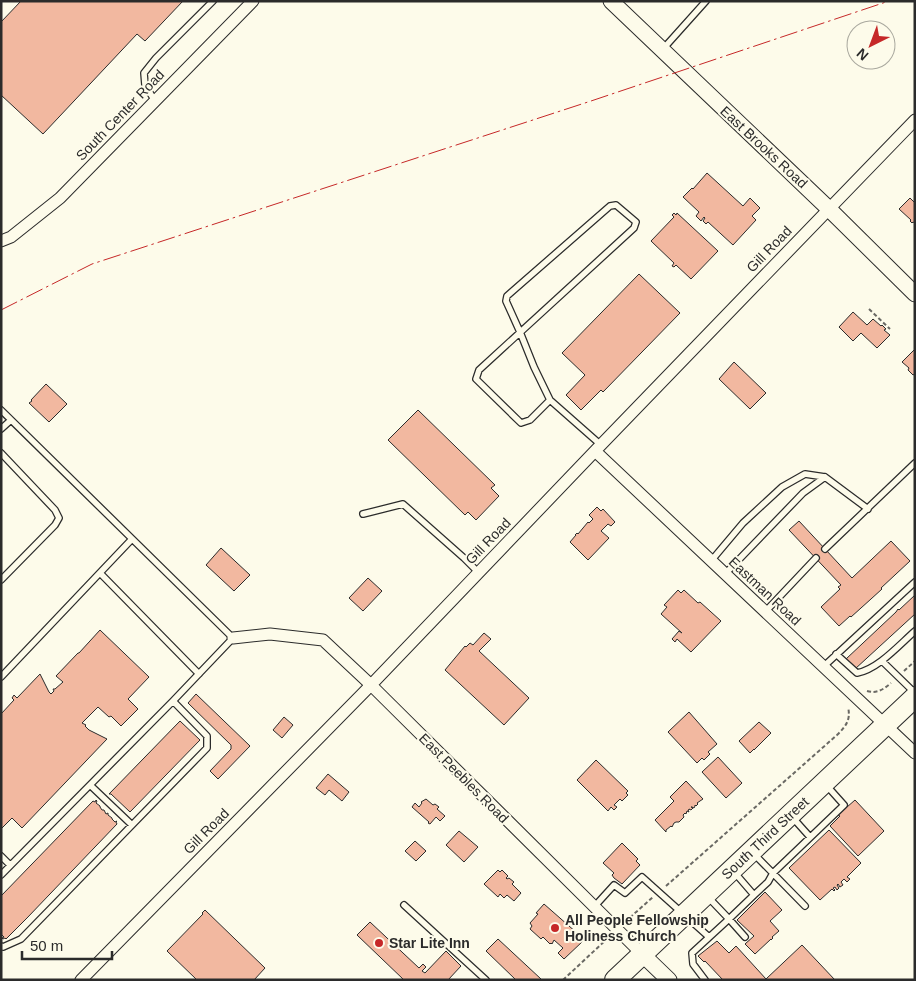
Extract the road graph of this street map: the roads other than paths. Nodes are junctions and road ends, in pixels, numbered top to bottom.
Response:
1 (213, 1) edge
2 (253, 1) edge
3 (610, 1) edge
4 (706, 1) edge
5 (662, 50) junction
6 (155, 101) junction
7 (915, 120) edge
8 (829, 208) junction
9 (1, 241) edge
10 (915, 294) edge
11 (520, 332) junction
12 (550, 400) junction
13 (1, 410) edge
14 (11, 420) junction
15 (1, 428) edge
16 (598, 448) junction
17 (1, 453) edge
18 (915, 463) edge
19 (825, 477) junction
20 (868, 509) junction
21 (363, 514) dead end
22 (132, 539) junction
23 (825, 548) dead end
24 (816, 558) dead end
25 (711, 561) junction
26 (479, 572) junction
27 (100, 573) junction
28 (724, 574) junction
29 (1, 580) edge
30 (915, 582) edge
31 (764, 612) junction
32 (915, 631) edge
33 (233, 638) junction
34 (836, 654) junction
35 (882, 661) junction
36 (823, 667) junction
37 (199, 674) junction
38 (1, 677) edge
39 (371, 685) junction
40 (915, 695) edge
41 (173, 701) junction
42 (885, 725) junction
43 (915, 753) edge
44 (824, 783) junction
45 (90, 785) junction
46 (790, 815) junction
47 (132, 825) junction
48 (810, 837) junction
49 (752, 851) junction
50 (1, 856) edge
51 (10, 865) junction
52 (732, 870) junction
53 (773, 873) junction
54 (1, 874) edge
55 (705, 894) junction
56 (754, 895) junction
57 (404, 905) dead end
58 (804, 906) dead end
59 (594, 907) junction
60 (684, 914) junction
61 (729, 919) junction
62 (745, 937) dead end
63 (709, 938) junction
64 (1, 946) edge
65 (642, 954) junction
66 (81, 980) edge
67 (486, 980) edge
68 (615, 980) edge
69 (669, 980) edge
70 (705, 980) edge

1 - 6 lane
2 - 6 street, South Center Road
3 - 5 main road, East Brooks Road
4 - 5 lane
5 - 8 main road, East Brooks Road
6 - 9 street, South Center Road
7 - 8 street, Gill Road
8 - 10 main road, East Brooks Road
8 - 16 street, Gill Road
11 - 11 lane
11 - 12 lane
11 - 12 lane
12 - 16 lane
13 - 14 lane
14 - 15 lane
14 - 22 lane
16 - 25 street, Eastman Road
16 - 26 street, Gill Road
17 - 29 lane
18 - 20 lane
19 - 20 lane
19 - 25 lane
19 - 28 lane
20 - 23 lane
21 - 26 lane
22 - 27 lane
22 - 33 lane
24 - 31 lane
25 - 28 street, Eastman Road
26 - 39 street, Gill Road
27 - 37 lane
27 - 38 lane
28 - 31 street, Eastman Road
30 - 34 lane
31 - 36 street, Eastman Road
32 - 35 lane
33 - 37 lane
33 - 39 street, East Peebles Road
34 - 35 lane
34 - 36 lane
35 - 40 lane
36 - 42 street, Eastman Road
37 - 41 lane
39 - 59 street, East Peebles Road
39 - 66 street, Gill Road
40 - 42 highway, South Third Street
41 - 45 lane
41 - 47 lane
42 - 43 street, Eastman Road
42 - 44 highway, South Third Street
44 - 46 highway, South Third Street
44 - 48 lane
45 - 47 lane
45 - 51 lane
46 - 48 lane
46 - 49 highway, South Third Street
47 - 64 lane
48 - 53 lane
49 - 52 highway, South Third Street
49 - 53 lane
50 - 51 lane
51 - 54 lane
52 - 55 highway, South Third Street
52 - 56 lane
53 - 56 lane
53 - 58 lane
55 - 60 highway, South Third Street
55 - 61 lane
56 - 61 lane
57 - 67 lane
59 - 60 lane
59 - 65 street, East Peebles Road
60 - 63 lane
60 - 65 highway, South Third Street
61 - 62 lane
61 - 63 lane
63 - 70 lane
65 - 68 highway, South Third Street
65 - 69 main road, East Peebles Road

